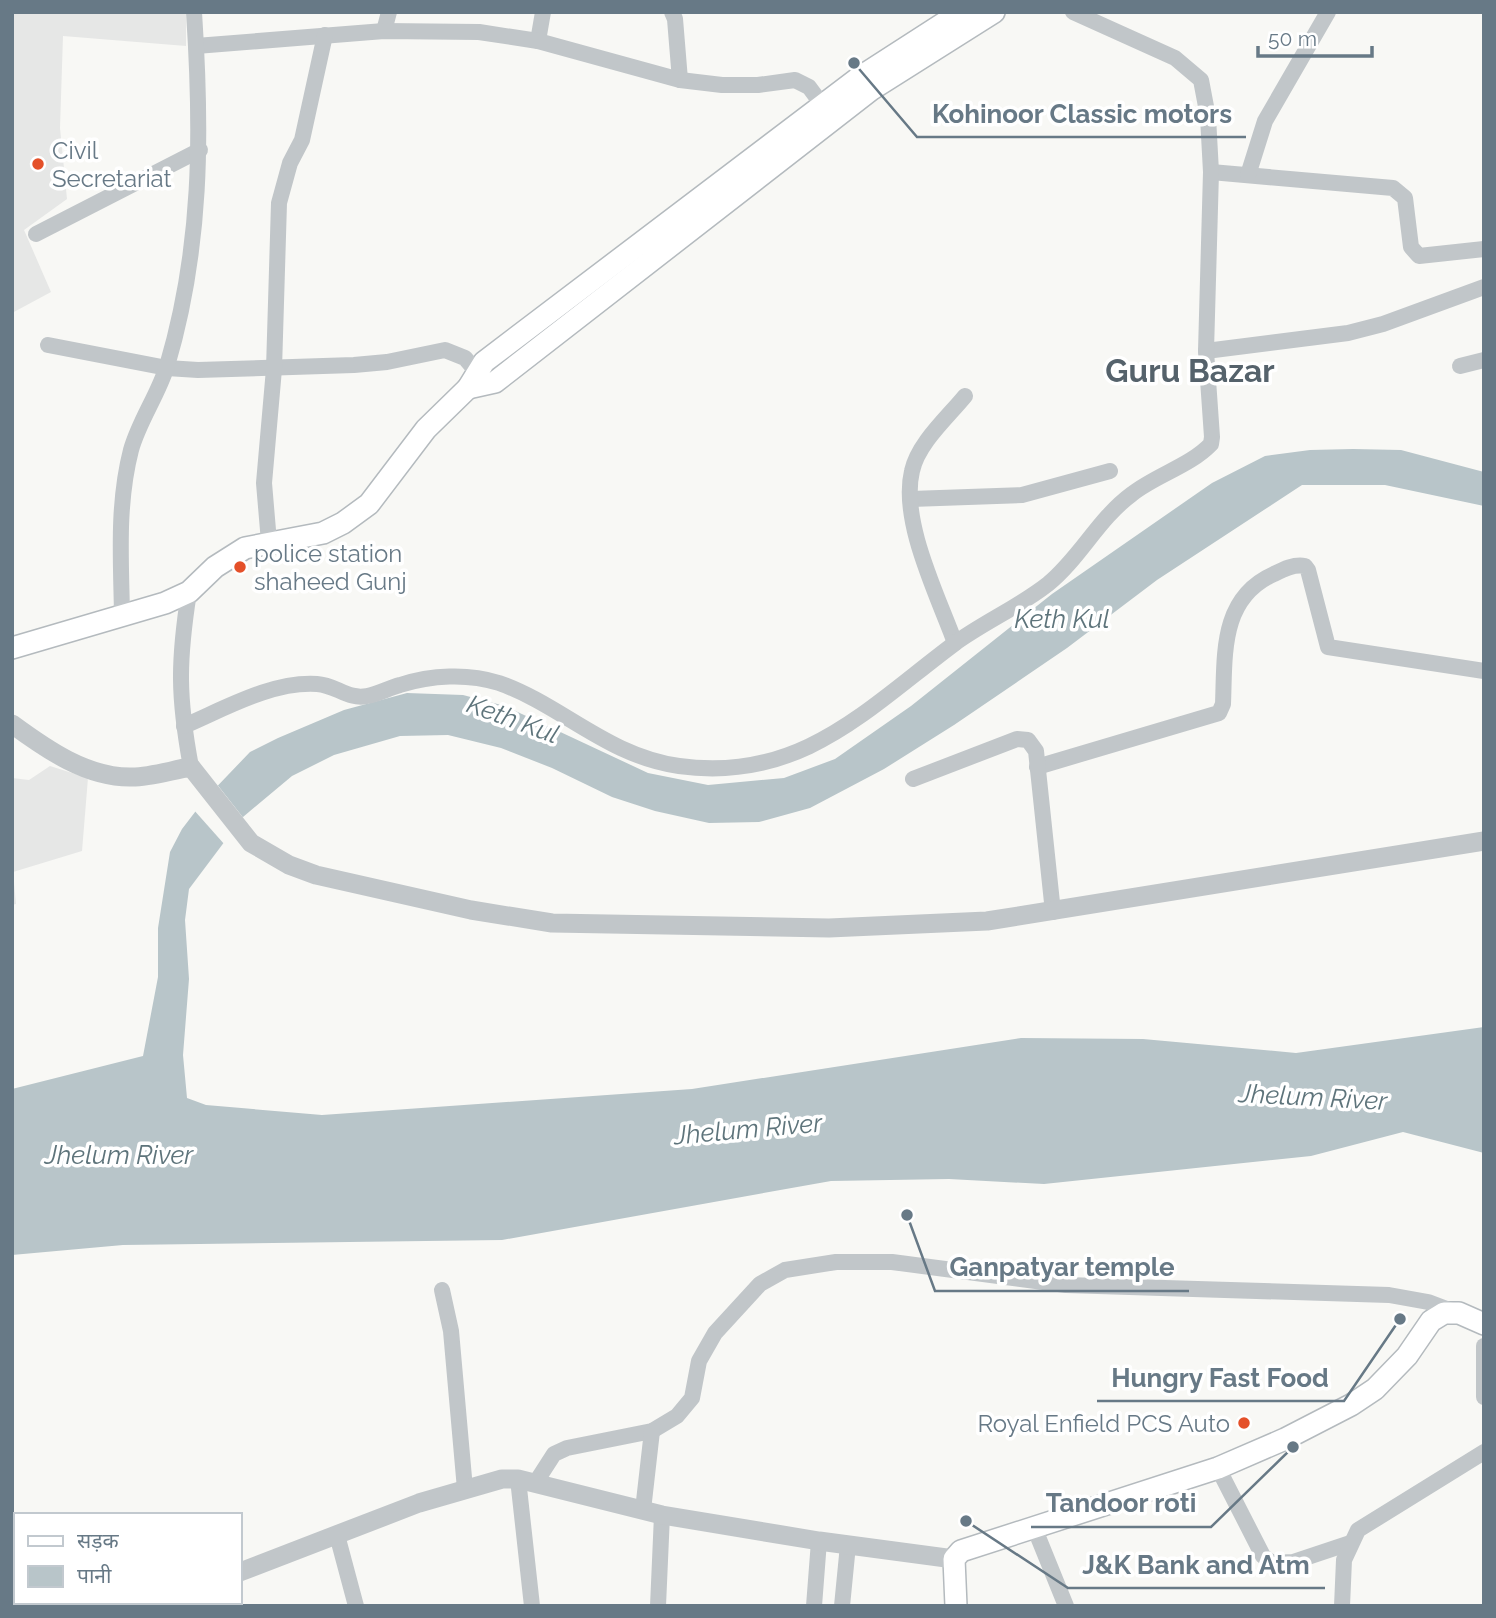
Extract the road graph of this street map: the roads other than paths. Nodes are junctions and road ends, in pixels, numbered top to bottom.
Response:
1 (194, 12) edge
2 (390, 12) edge
3 (543, 12) edge
4 (672, 12) edge
5 (961, 12) edge
6 (994, 12) edge
7 (1073, 12) edge
8 (1328, 12) edge
9 (384, 31) junction
10 (325, 35) junction
11 (538, 41) junction
12 (196, 46) junction
13 (680, 79) junction
14 (827, 112) junction
15 (200, 150) junction
16 (1211, 172) junction
17 (1248, 175) junction
18 (36, 234) dead end
19 (1484, 248) edge
20 (1484, 287) edge
21 (48, 345) dead end
22 (1206, 351) junction
23 (1484, 360) edge
24 (1460, 366) dead end
25 (167, 368) junction
26 (274, 369) junction
27 (472, 379) junction
28 (965, 396) dead end
29 (1110, 471) dead end
30 (911, 499) junction
31 (269, 542) junction
32 (189, 592) junction
33 (122, 614) junction
34 (955, 643) junction
35 (12, 648) edge
36 (1484, 671) edge
37 (12, 724) edge
38 (184, 726) junction
39 (1037, 767) junction
40 (194, 770) junction
41 (913, 779) dead end
42 (1484, 841) edge
43 (1053, 912) junction
44 (442, 1290) dead end
45 (1459, 1313) junction
46 (1484, 1324) edge
47 (1484, 1346) edge
48 (1484, 1397) edge
49 (652, 1431) junction
50 (1484, 1452) edge
51 (1218, 1468) junction
52 (527, 1480) junction
53 (465, 1489) junction
54 (643, 1510) junction
55 (662, 1515) junction
56 (1034, 1527) junction
57 (337, 1535) junction
58 (819, 1541) junction
59 (1350, 1543) junction
60 (848, 1545) junction
61 (954, 1559) junction
62 (242, 1571) edge
63 (356, 1606) edge
64 (532, 1606) edge
65 (658, 1606) edge
66 (814, 1606) edge
67 (842, 1606) edge
68 (956, 1606) edge
69 (1066, 1606) edge
70 (1342, 1606) edge

1 - 12 street
2 - 9 street
3 - 11 street
4 - 13 street
5 - 14 main road
6 - 14 main road
7 - 16 street
8 - 17 street
9 - 10 street
9 - 11 street
10 - 12 street
10 - 26 street
11 - 13 street
12 - 15 street
13 - 14 street
14 - 27 main road
15 - 18 street
15 - 25 street
16 - 17 street
16 - 22 street
17 - 19 street
20 - 22 street
21 - 25 street
22 - 34 street
23 - 24 street
25 - 26 street
25 - 33 street
26 - 27 street
26 - 31 street
27 - 31 main road
28 - 30 street
29 - 30 street
30 - 34 street
31 - 32 main road
32 - 33 main road
32 - 38 street
33 - 35 main road
34 - 38 street
36 - 39 street
37 - 40 street
38 - 40 street
39 - 41 street
39 - 43 street
40 - 43 street
42 - 43 street
44 - 53 street
45 - 46 main road
45 - 49 street
45 - 51 main road
47 - 48 street
49 - 52 street
49 - 54 street
50 - 59 street
51 - 56 main road
51 - 59 street
52 - 53 street
52 - 54 street
52 - 64 street
53 - 57 street
54 - 55 street
55 - 58 street
55 - 65 street
56 - 61 main road
56 - 69 street
57 - 62 street
57 - 63 street
58 - 60 street
58 - 66 street
59 - 70 street
60 - 61 street
60 - 67 street
61 - 68 main road

